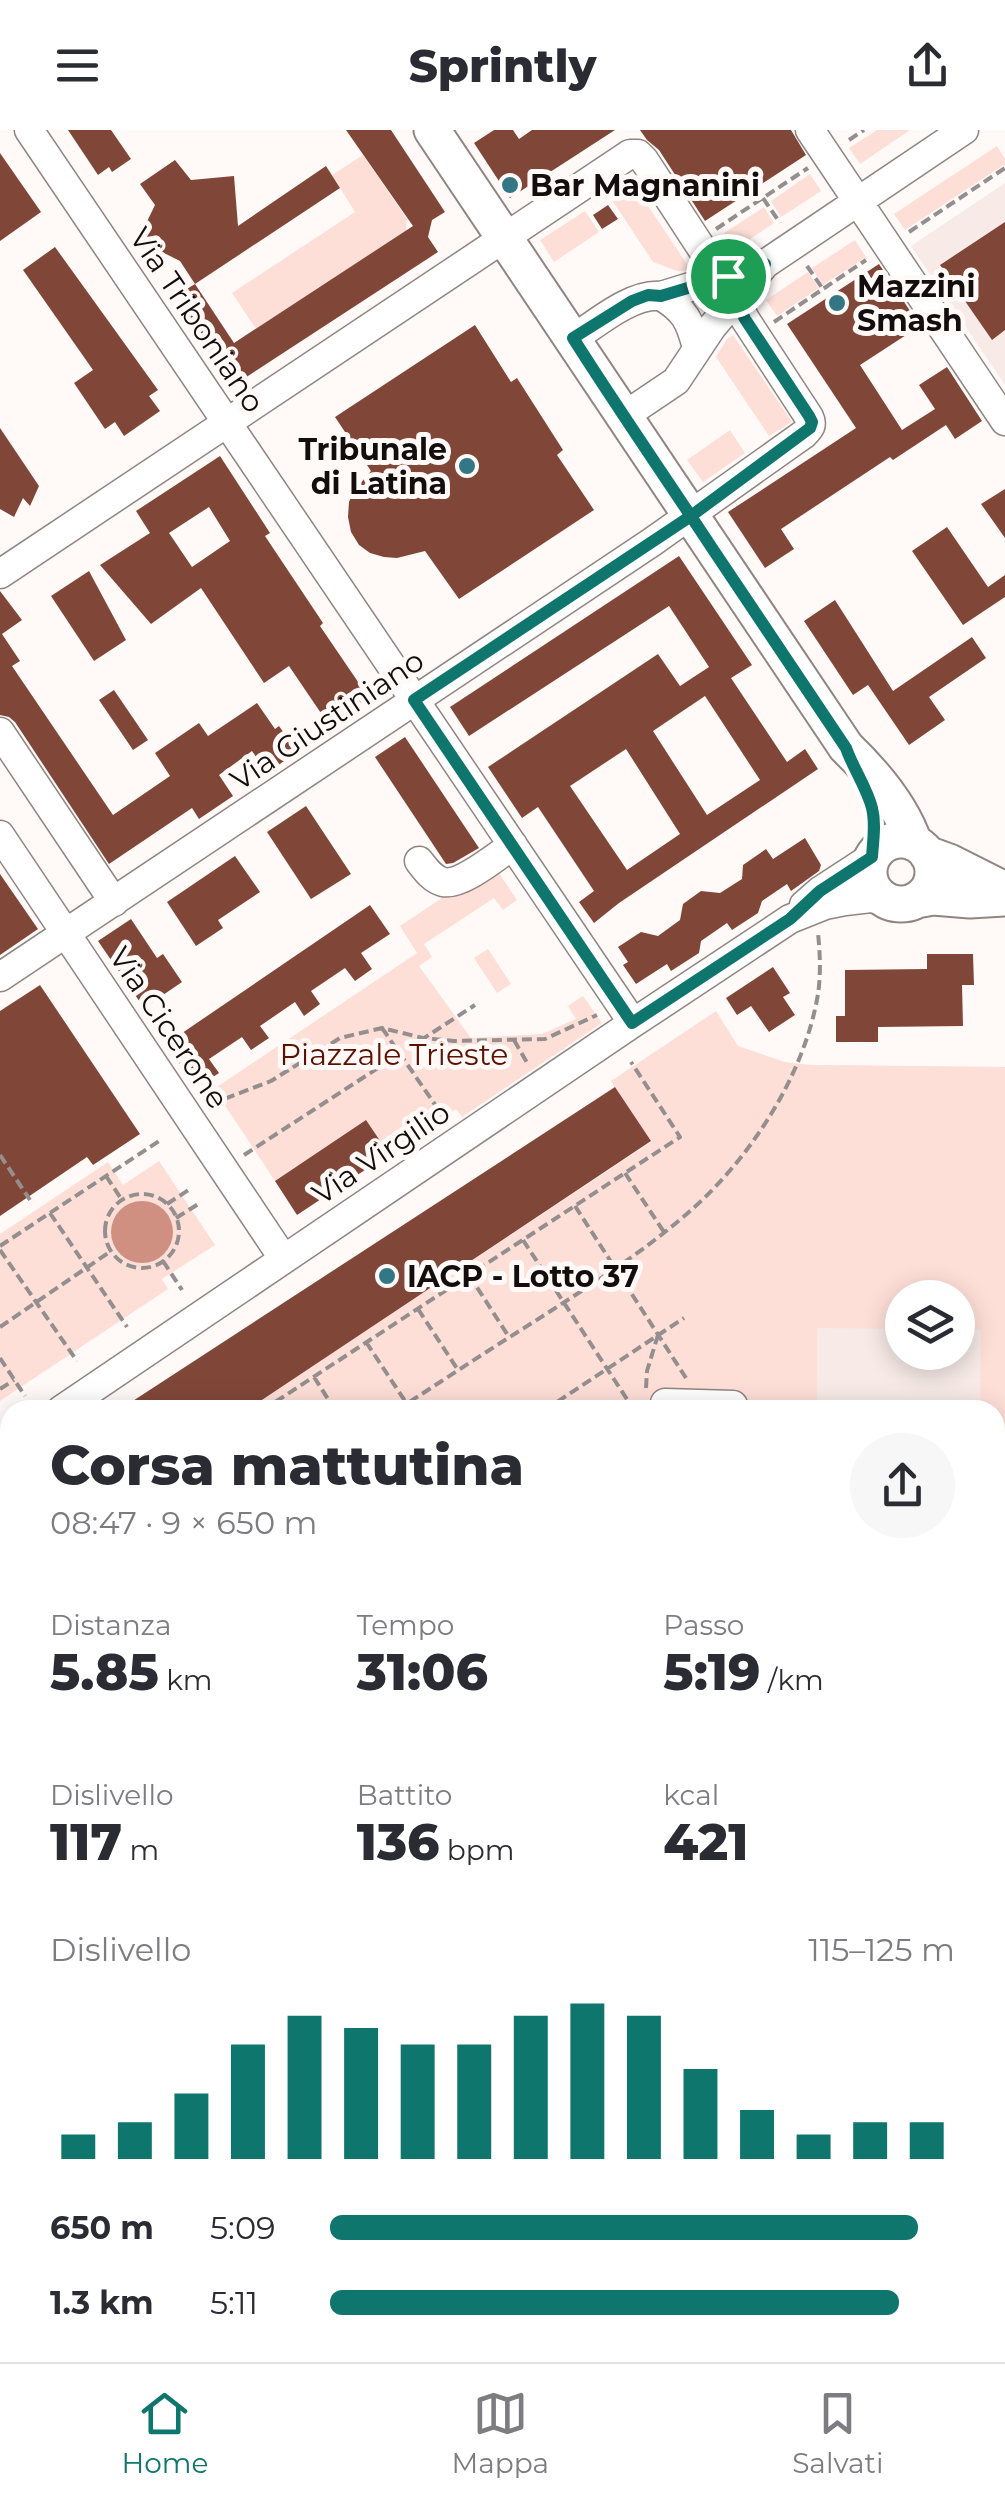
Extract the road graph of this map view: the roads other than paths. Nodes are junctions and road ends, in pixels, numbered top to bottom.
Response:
1 (29, 130) edge
2 (432, 130) edge
3 (810, 130) edge
4 (964, 130) edge
5 (858, 201) junction
6 (506, 238) junction
7 (733, 285) junction
8 (661, 296) junction
9 (573, 338) junction
10 (697, 348) junction
11 (624, 416) junction
12 (1005, 422) edge
13 (228, 423) junction
14 (691, 516) junction
15 (0, 574) edge
16 (414, 700) junction
17 (0, 732) edge
18 (846, 748) junction
19 (0, 835) edge
20 (513, 845) junction
21 (921, 848) junction
22 (872, 857) junction
23 (420, 861) dead end
24 (1005, 894) edge
25 (901, 901) junction
26 (114, 902) junction
27 (804, 921) junction
28 (66, 934) junction
29 (0, 977) edge
30 (632, 1023) junction
31 (283, 1258) junction
32 (76, 1400) edge

1 - 13 street, Via Triboniano
2 - 6 main road
3 - 5 street
4 - 5 street
5 - 7 street
5 - 12 street
6 - 7 street
6 - 9 main road
6 - 13 street
7 - 8 street
7 - 10 street
7 - 14 street, Via Giustiniano
8 - 9 street
8 - 10 street
9 - 11 main road
10 - 11 street
11 - 14 main road
13 - 15 street
13 - 16 street, Via Triboniano
14 - 16 street, Via Giustiniano
14 - 18 main road
16 - 20 street, Via Triboniano
16 - 26 street, Via Giustiniano
17 - 26 street, Via Cicerone
18 - 21 main road
18 - 22 main road
19 - 28 street, Via Cicerone
20 - 23 street
20 - 30 street, Via Triboniano
21 - 22 main road
21 - 24 main road
21 - 25 main road
22 - 25 main road
22 - 27 street
24 - 25 main road
25 - 27 street
26 - 28 street, Via Giustiniano
27 - 30 street, Via Virgilio
28 - 29 street, Via Giustiniano
28 - 31 street, Via Cicerone
30 - 31 street, Via Virgilio
31 - 32 street, Via Virgilio

